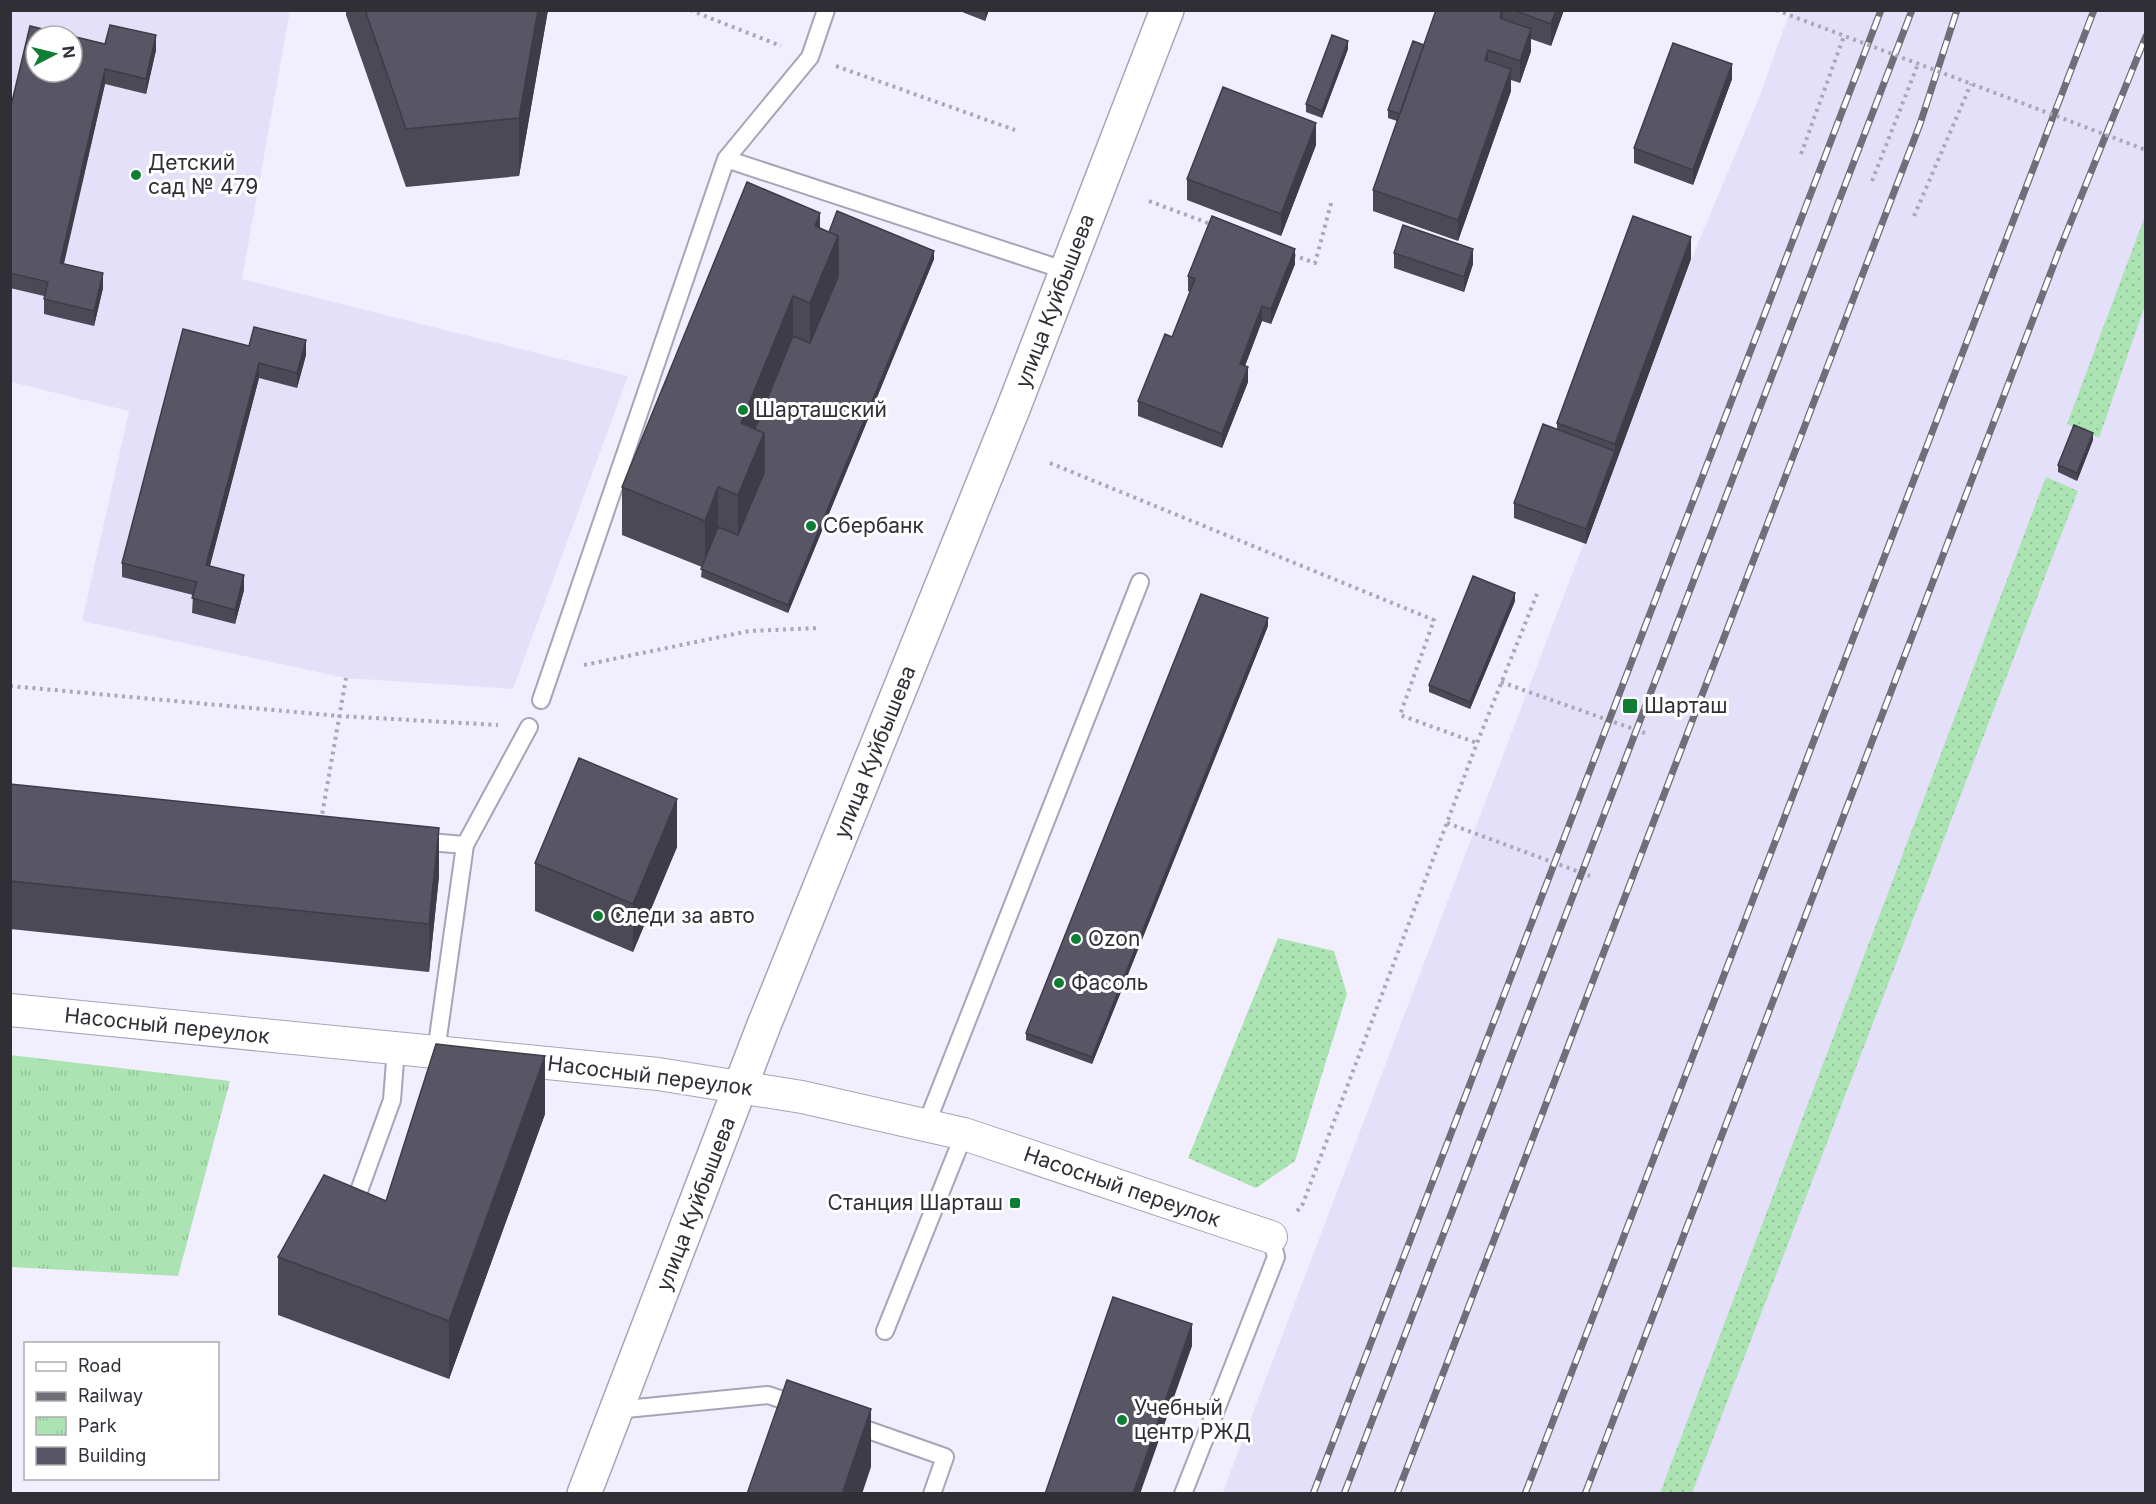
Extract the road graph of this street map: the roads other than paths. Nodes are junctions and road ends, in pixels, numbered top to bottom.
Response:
1 (826, 10) edge
2 (1167, 10) edge
3 (726, 159) junction
4 (1067, 271) junction
5 (1140, 582) dead end
6 (541, 700) dead end
7 (530, 727) road end
8 (398, 839) edge
9 (465, 845) junction
10 (10, 1010) edge
11 (396, 1048) junction
12 (436, 1052) junction
13 (741, 1085) junction
14 (926, 1125) junction
15 (964, 1134) junction
16 (359, 1191) edge
17 (1271, 1237) joint
18 (885, 1332) dead end
19 (616, 1410) junction
20 (813, 1410) edge
21 (834, 1418) edge
22 (584, 1494) edge
23 (932, 1494) edge
24 (1184, 1494) edge

1 - 3 lane
2 - 4 street, улица Куйбышева
3 - 4 lane
3 - 6 lane
4 - 13 street, улица Куйбышева
5 - 14 lane
7 - 9 lane
8 - 9 lane
9 - 12 lane
10 - 11 street, Насосный переулок
11 - 12 street, Насосный переулок
11 - 16 lane
12 - 13 street, Насосный переулок
13 - 14 street, Насосный переулок
13 - 19 street, улица Куйбышева
14 - 15 street, Насосный переулок
15 - 17 street, Насосный переулок
15 - 18 lane
17 - 24 lane
19 - 20 lane
19 - 22 street, улица Куйбышева
21 - 23 lane

